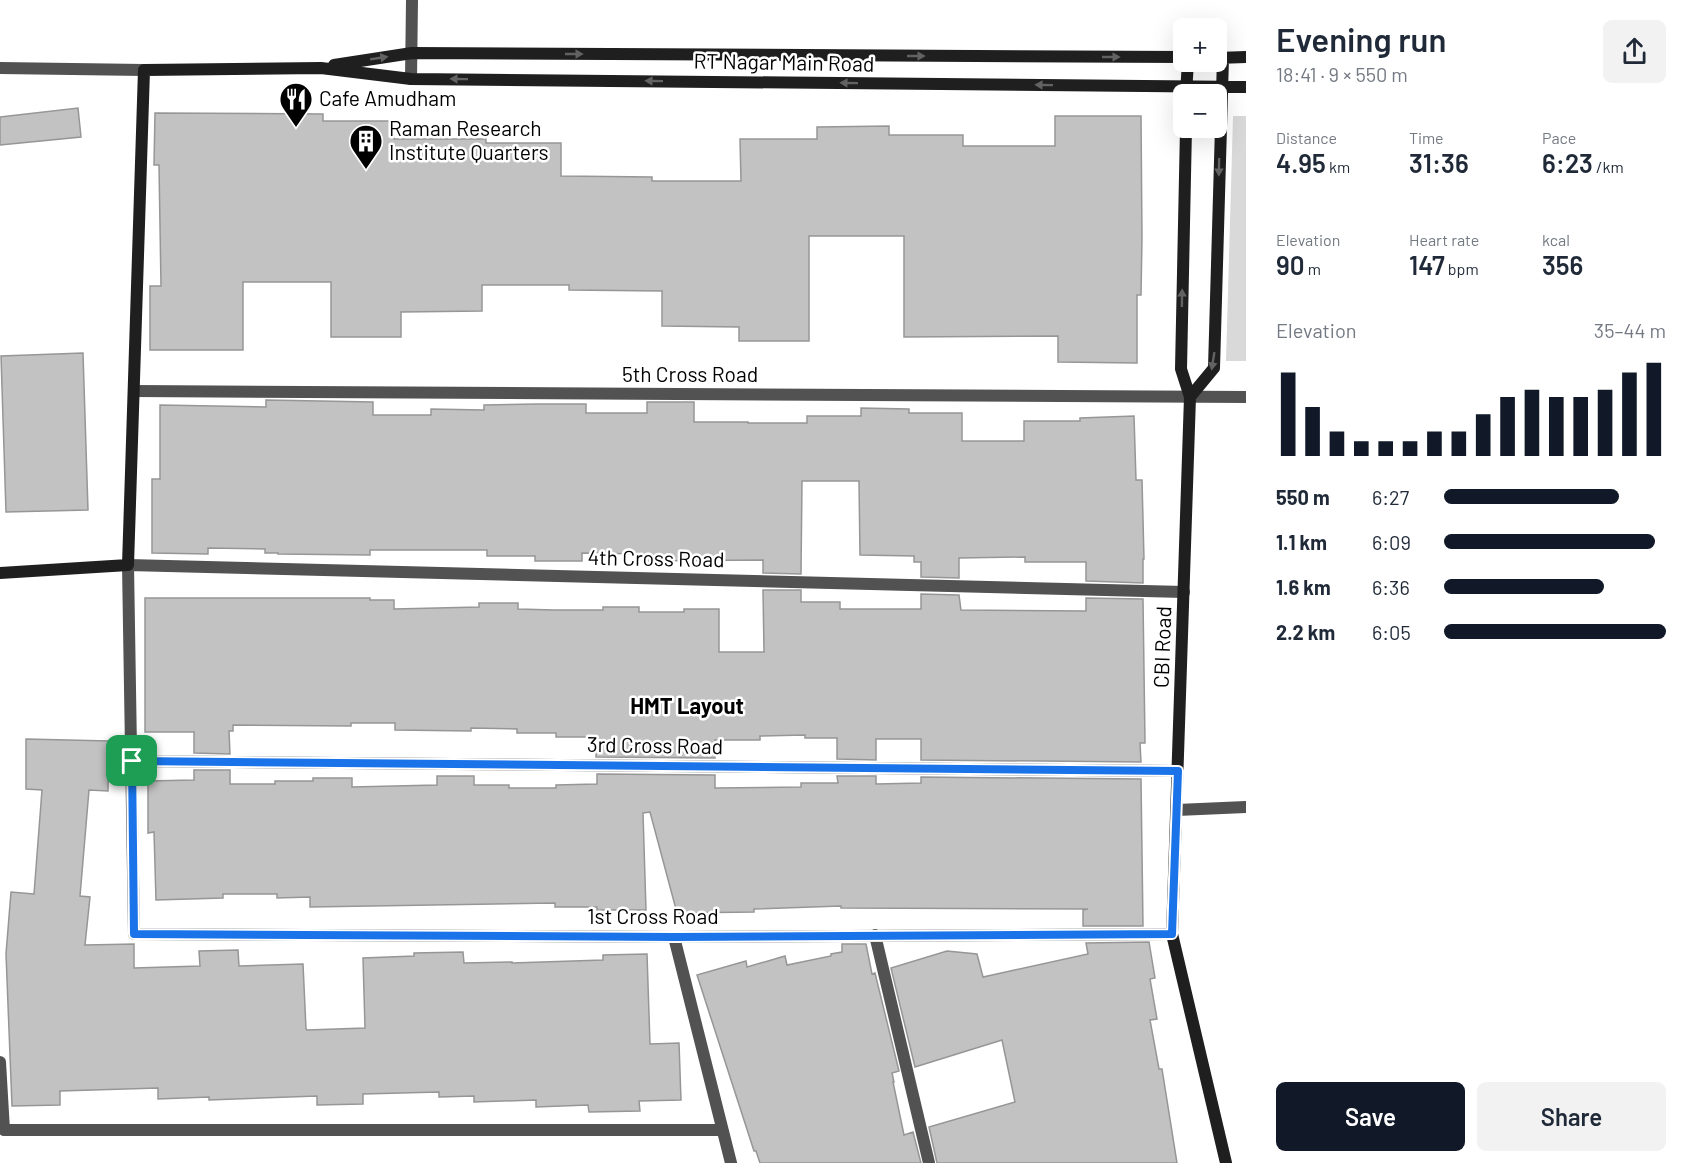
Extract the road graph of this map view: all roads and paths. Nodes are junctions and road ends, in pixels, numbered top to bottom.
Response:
1 (412, 0) edge
2 (412, 53) junction
3 (1173, 57) edge
4 (1246, 57) edge
5 (1227, 58) edge
6 (0, 68) edge
7 (321, 68) junction
8 (144, 70) junction
9 (411, 79) junction
10 (1227, 87) edge
11 (1246, 87) edge
12 (1173, 90) edge
13 (1186, 138) edge
14 (1221, 138) edge
15 (134, 391) junction
16 (1190, 397) junction
17 (1246, 398) edge
18 (128, 565) junction
19 (0, 573) edge
20 (1184, 592) junction
21 (132, 761) junction
22 (1178, 771) junction
23 (1246, 807) edge
24 (1177, 810) junction
25 (1172, 934) junction
26 (875, 935) junction
27 (674, 937) junction
28 (0, 1062) edge
29 (722, 1130) junction
30 (731, 1163) edge
31 (929, 1163) edge
32 (1226, 1163) edge

1 - 2 street
2 -> 3 street, RT Nagar Main Road
7 -> 2 street, RT Nagar Main Road
2 - 9 street
4 - 5 street
6 - 8 street
7 - 8 street, RT Nagar Main Road
7 - 9 street, RT Nagar Main Road
8 - 15 street
12 -> 9 street, RT Nagar Main Road
10 - 11 street, RT Nagar Main Road
16 -> 13 street, CBI Road
14 -> 16 street
15 - 16 street, 5th Cross Road
15 - 18 street
16 - 17 street, 5th Cross Road
16 - 20 street, CBI Road
18 - 19 street
18 - 20 street, 4th Cross Road
18 - 21 street
20 - 22 street, CBI Road
21 - 22 street, 3rd Cross Road
21 - 27 street, 1st Cross Road
22 - 24 street, CBI Road
23 - 24 street
24 - 25 street, CBI Road
25 - 26 street, 1st Cross Road
25 - 32 street, CBI Road
26 - 27 street, 1st Cross Road
26 - 31 street
27 - 29 street
28 - 29 street
29 - 30 street

